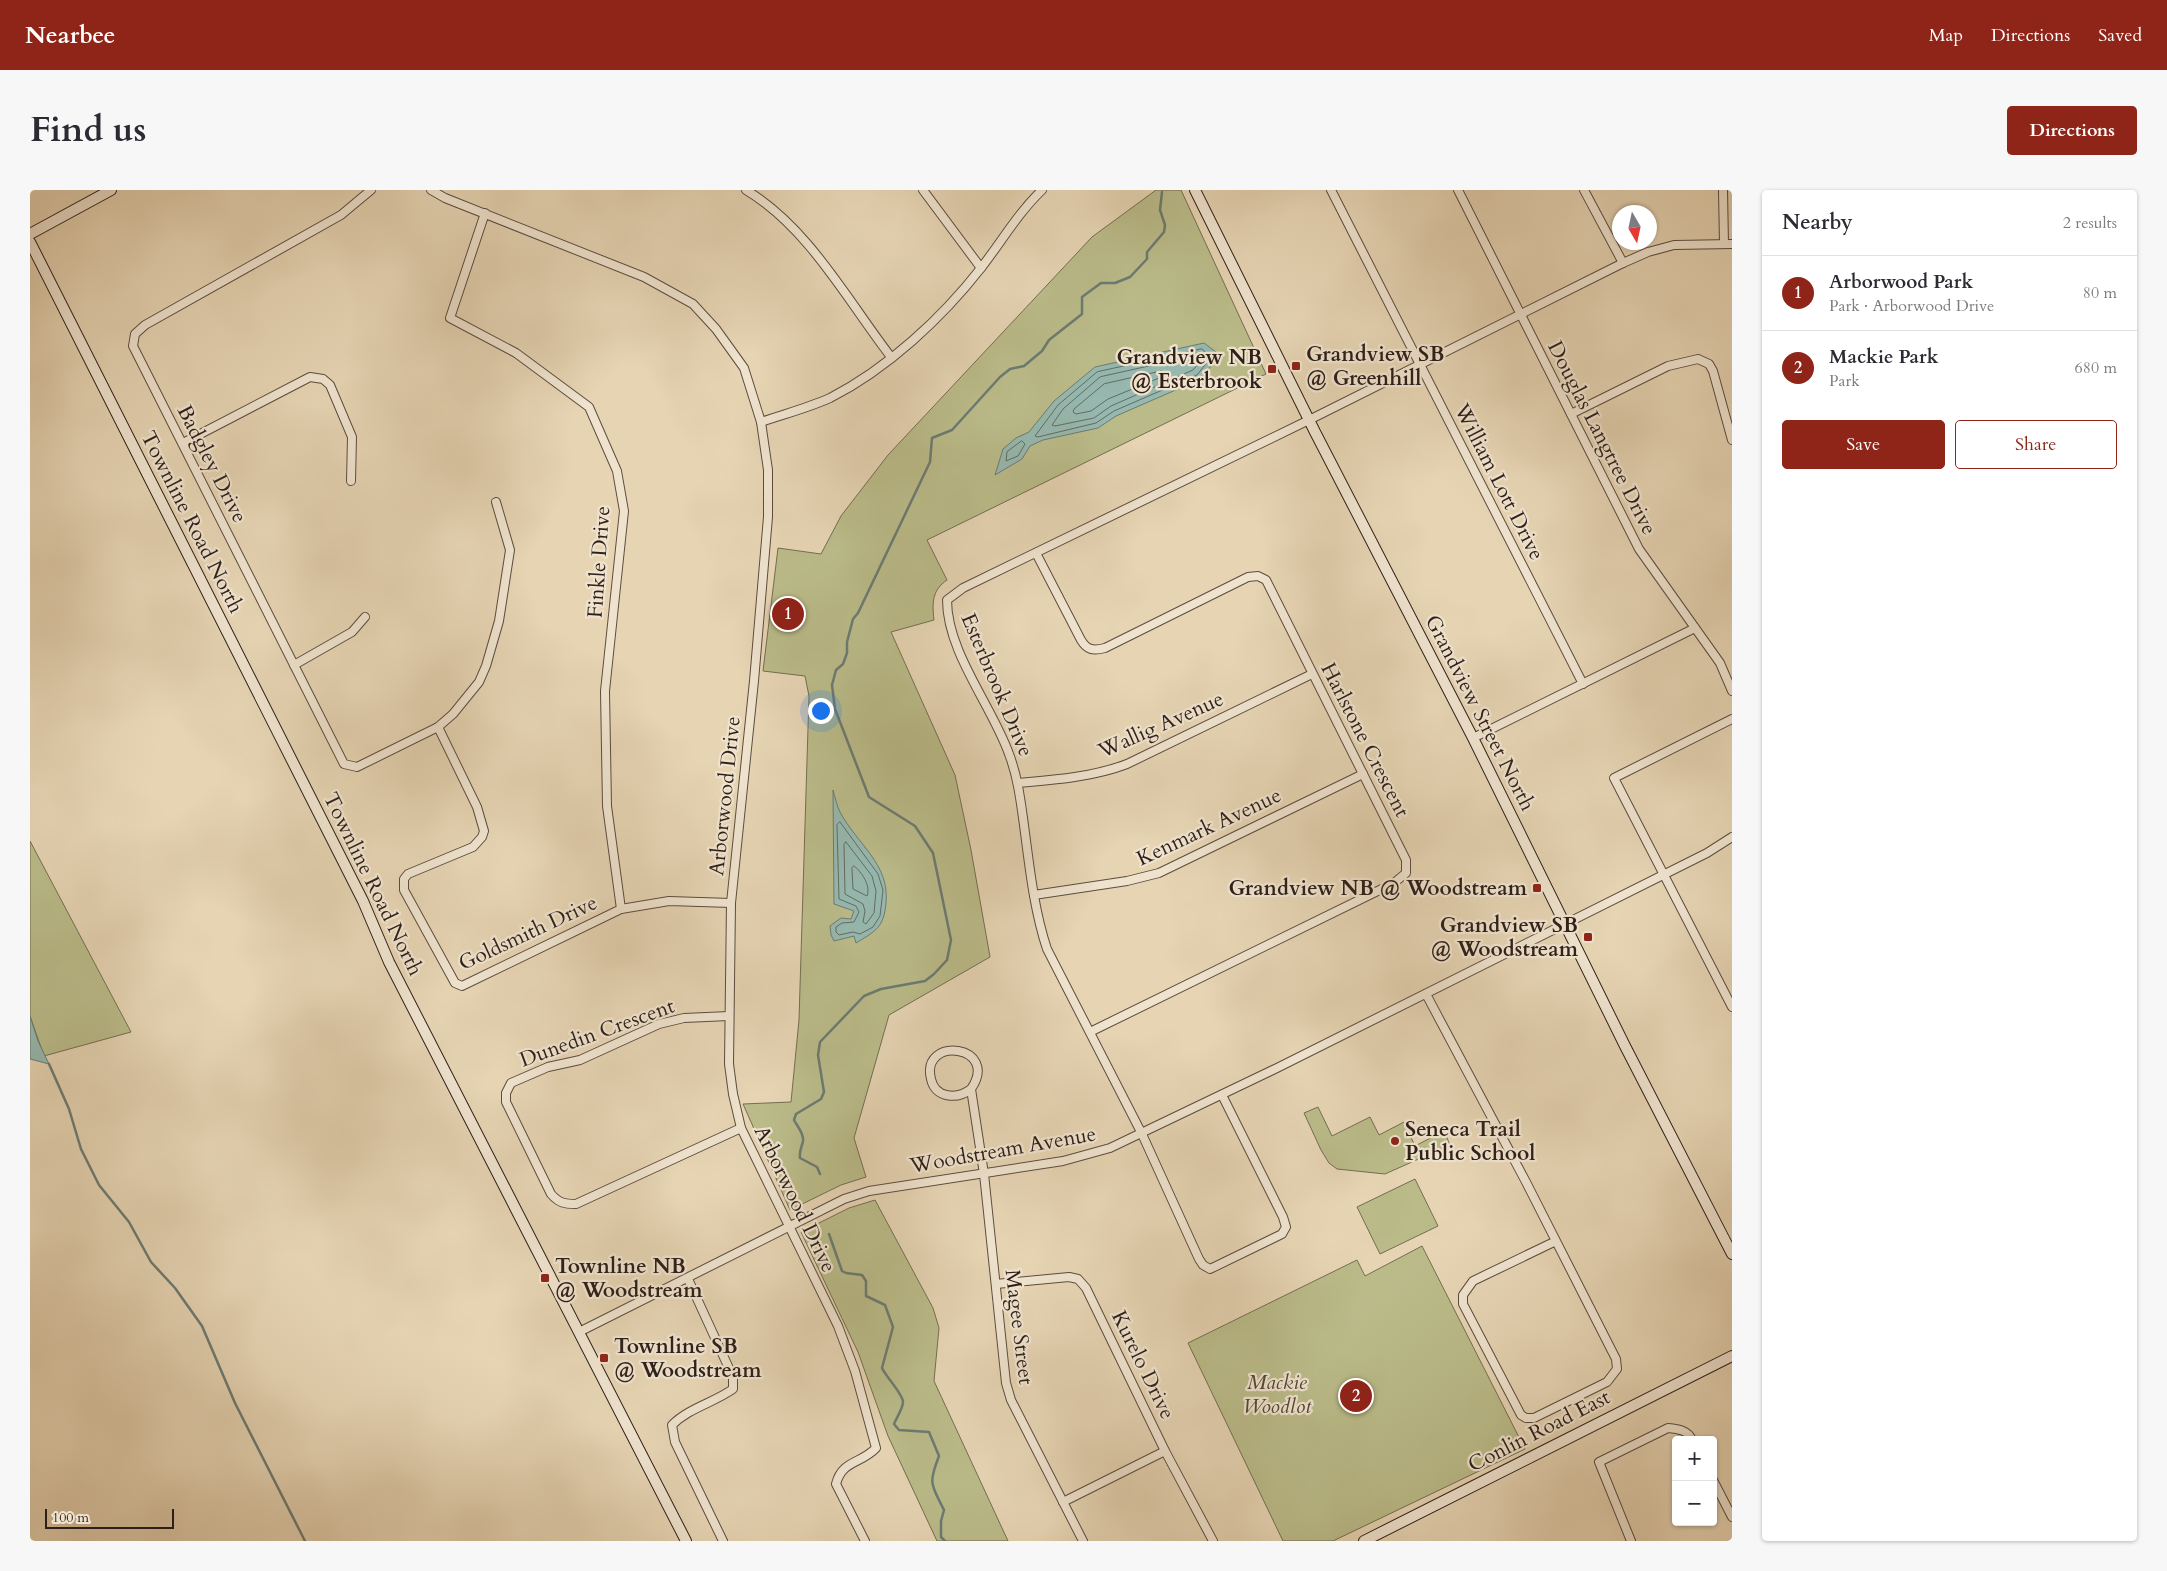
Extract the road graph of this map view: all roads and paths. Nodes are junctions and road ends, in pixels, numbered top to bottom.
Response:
1 (111, 190) edge
2 (371, 190) edge
3 (431, 190) edge
4 (746, 190) edge
5 (923, 190) edge
6 (1042, 190) edge
7 (1195, 190) edge
8 (1331, 190) edge
9 (1458, 190) edge
10 (1584, 190) edge
11 (1723, 190) edge
12 (485, 214) junction
13 (30, 234) edge
14 (30, 242) edge
15 (1728, 244) edge
16 (1623, 263) junction
17 (981, 268) junction
18 (1520, 314) junction
19 (891, 357) junction
20 (1420, 365) junction
21 (1571, 414) junction
22 (1310, 420) junction
23 (762, 422) junction
24 (1732, 440) edge
25 (183, 443) junction
26 (351, 481) dead end
27 (496, 502) dead end
28 (1036, 553) junction
29 (365, 617) dead end
30 (1695, 628) junction
31 (294, 665) junction
32 (1312, 674) junction
33 (1583, 684) junction
34 (1732, 691) edge
35 (1732, 718) edge
36 (438, 727) junction
37 (1473, 738) junction
38 (1363, 774) junction
39 (1018, 784) junction
40 (1732, 837) edge
41 (1664, 875) junction
42 (1034, 895) junction
43 (731, 904) junction
44 (621, 909) junction
45 (1565, 924) junction
46 (1426, 994) junction
47 (1732, 1007) edge
48 (729, 1016) junction
49 (1090, 1032) junction
50 (971, 1089) junction
51 (1222, 1095) junction
52 (741, 1128) junction
53 (1142, 1134) junction
54 (984, 1174) junction
55 (789, 1228) junction
56 (1556, 1242) junction
57 (1732, 1254) edge
58 (688, 1279) junction
59 (996, 1284) junction
60 (579, 1332) junction
61 (1732, 1356) edge
62 (1690, 1436) edge
63 (1166, 1450) junction
64 (1714, 1481) edge
65 (1063, 1502) junction
66 (1732, 1517) edge
67 (686, 1541) edge
68 (724, 1541) edge
69 (865, 1541) edge
70 (1082, 1541) edge
71 (1213, 1541) edge
72 (1364, 1541) edge
73 (1631, 1541) edge

1 - 13 street
2 - 25 street, Badgley Drive
3 - 12 street, Arborwood Drive
4 - 19 street
5 - 17 street
6 - 17 street
7 - 22 street, Grandview Street North
8 - 20 street, William Lott Drive
9 - 18 street, Douglas Langtree Drive
10 - 16 street
11 - 15 street
12 - 23 street, Arborwood Drive
12 - 44 street, Finkle Drive
14 - 60 street, Townline Road North
15 - 16 street, Esterbrook Drive
16 - 18 street, Esterbrook Drive
17 - 19 street
18 - 20 street, Esterbrook Drive
18 - 21 street, Douglas Langtree Drive
19 - 23 street
20 - 22 street, Esterbrook Drive
20 - 33 street, William Lott Drive
21 - 24 street
21 - 30 street, Douglas Langtree Drive
22 - 28 street, Esterbrook Drive
22 - 37 street, Grandview Street North
23 - 43 street, Arborwood Drive
25 - 26 street
25 - 31 street, Badgley Drive
27 - 36 street
28 - 32 street, Harlstone Crescent
28 - 39 street, Esterbrook Drive
29 - 31 street
30 - 33 street
30 - 34 street, Douglas Langtree Drive
31 - 36 street, Badgley Drive
32 - 38 street, Harlstone Crescent
32 - 39 street, Wallig Avenue
33 - 37 street
35 - 41 street
36 - 44 street, Goldsmith Drive
37 - 45 street, Grandview Street North
38 - 42 street, Kenmark Avenue
38 - 49 street, Harlstone Crescent
39 - 42 street, Esterbrook Drive
40 - 41 street
41 - 45 street
41 - 47 street
42 - 49 street, Esterbrook Drive
43 - 44 street, Goldsmith Drive
43 - 48 street, Arborwood Drive
45 - 46 street, Woodstream Avenue
45 - 57 street, Grandview Street North
46 - 51 street, Woodstream Avenue
46 - 56 street
48 - 52 street, Arborwood Drive
48 - 52 street, Dunedin Crescent
49 - 53 street, Esterbrook Drive
50 - 50 street
50 - 54 street, Magee Street
51 - 53 street, Woodstream Avenue
51 - 53 street, Esterbrook Drive
52 - 55 street, Arborwood Drive
53 - 54 street, Woodstream Avenue
54 - 55 street, Woodstream Avenue
54 - 59 street, Magee Street
55 - 58 street, Woodstream Avenue
55 - 69 street, Arborwood Drive
56 - 56 street
58 - 60 street, Woodstream Avenue
58 - 68 street
59 - 63 street, Kurelo Drive
59 - 65 street, Magee Street
60 - 67 street, Townline Road North
61 - 72 street, Conlin Road East
62 - 73 street
63 - 65 street
63 - 71 street, Kurelo Drive
64 - 66 street
65 - 70 street, Magee Street

